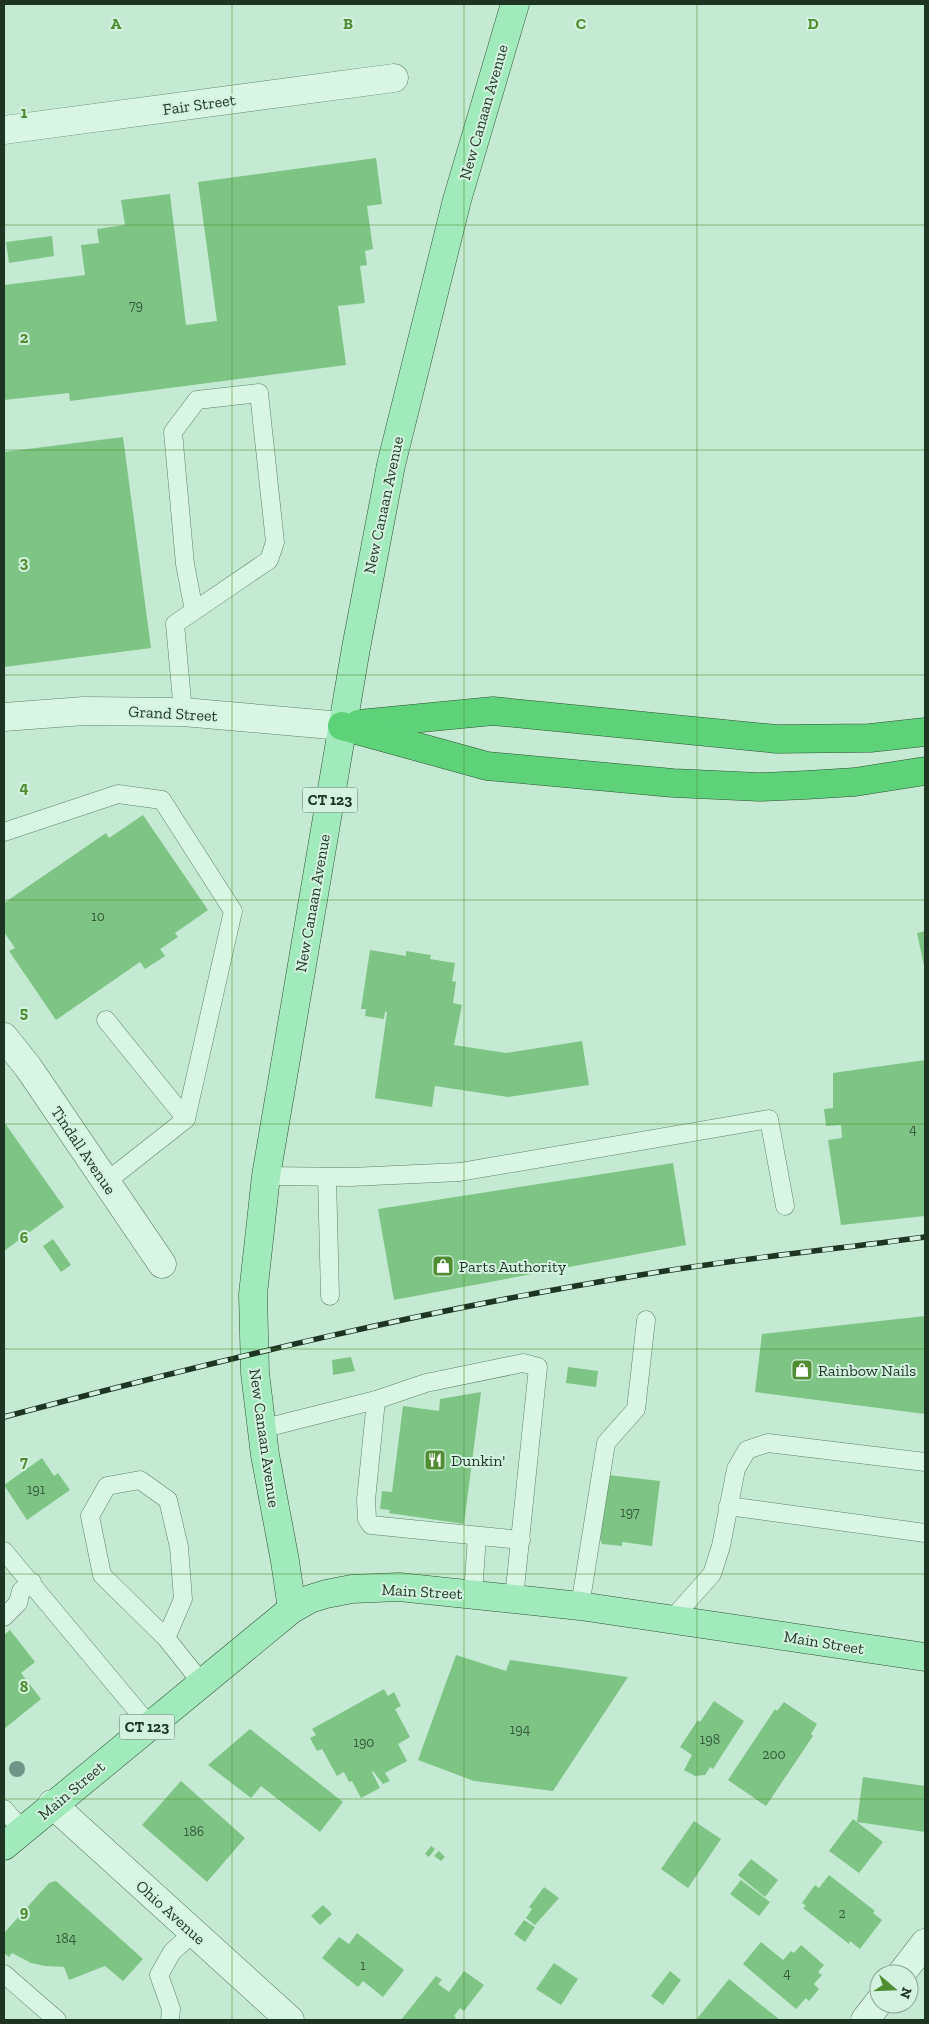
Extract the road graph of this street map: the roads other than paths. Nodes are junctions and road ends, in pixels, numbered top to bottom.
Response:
1 (515, 4) edge
2 (394, 78) dead end
3 (4, 130) edge
4 (194, 611) junction
5 (183, 712) junction
6 (4, 717) edge
7 (342, 726) junction
8 (925, 732) edge
9 (925, 771) edge
10 (4, 832) edge
11 (106, 1020) dead end
12 (4, 1037) edge
13 (186, 1119) junction
14 (266, 1176) junction
15 (327, 1177) junction
16 (106, 1182) junction
17 (785, 1206) dead end
18 (162, 1264) dead end
19 (330, 1296) dead end
20 (646, 1320) dead end
21 (376, 1400) junction
22 (261, 1429) junction
23 (925, 1462) edge
24 (728, 1506) junction
25 (925, 1533) edge
26 (477, 1536) junction
27 (521, 1540) junction
28 (4, 1551) edge
29 (19, 1587) edge
30 (473, 1594) junction
31 (514, 1598) junction
32 (580, 1606) junction
33 (292, 1609) junction
34 (4, 1617) edge
35 (672, 1619) junction
36 (166, 1638) junction
37 (925, 1657) edge
38 (201, 1682) junction
39 (149, 1725) junction
40 (52, 1804) junction
41 (4, 1809) edge
42 (13, 1839) edge
43 (193, 1933) junction
44 (925, 1943) edge
45 (909, 1964) edge
46 (4, 1974) edge
47 (57, 2020) edge
48 (170, 2020) edge
49 (290, 2020) edge

1 - 7 main road, New Canaan Avenue / CT 123
2 - 3 street, Fair Street
4 - 4 lane
4 - 5 lane
5 - 6 street, Grand Street
5 - 7 street, Grand Street
7 - 8 highway
7 - 9 highway
7 - 14 main road, New Canaan Avenue / CT 123
10 - 13 lane
11 - 13 lane
12 - 16 street, Tindall Avenue
13 - 16 lane
14 - 15 lane
14 - 22 main road, New Canaan Avenue / CT 123
15 - 17 lane
15 - 19 lane
16 - 18 street, Tindall Avenue
20 - 32 lane
21 - 22 lane
21 - 26 lane
21 - 27 lane
22 - 33 main road, New Canaan Avenue / CT 123
23 - 24 lane
24 - 25 lane
24 - 35 lane
26 - 27 lane
26 - 30 lane
27 - 31 lane
28 - 29 lane
29 - 34 lane
29 - 39 lane
30 - 31 main road, Main Street
30 - 33 main road, Main Street
31 - 32 main road, Main Street
32 - 35 main road, Main Street
33 - 38 main road, Main Street / CT 123
35 - 37 main road, Main Street
36 - 36 lane
36 - 38 lane
38 - 39 main road, Main Street / CT 123
39 - 40 main road, Main Street / CT 123
40 - 42 main road, Main Street / CT 123
40 - 43 street, Ohio Avenue
41 - 42 lane
43 - 48 lane
43 - 49 street, Ohio Avenue
44 - 45 street
46 - 47 lane

